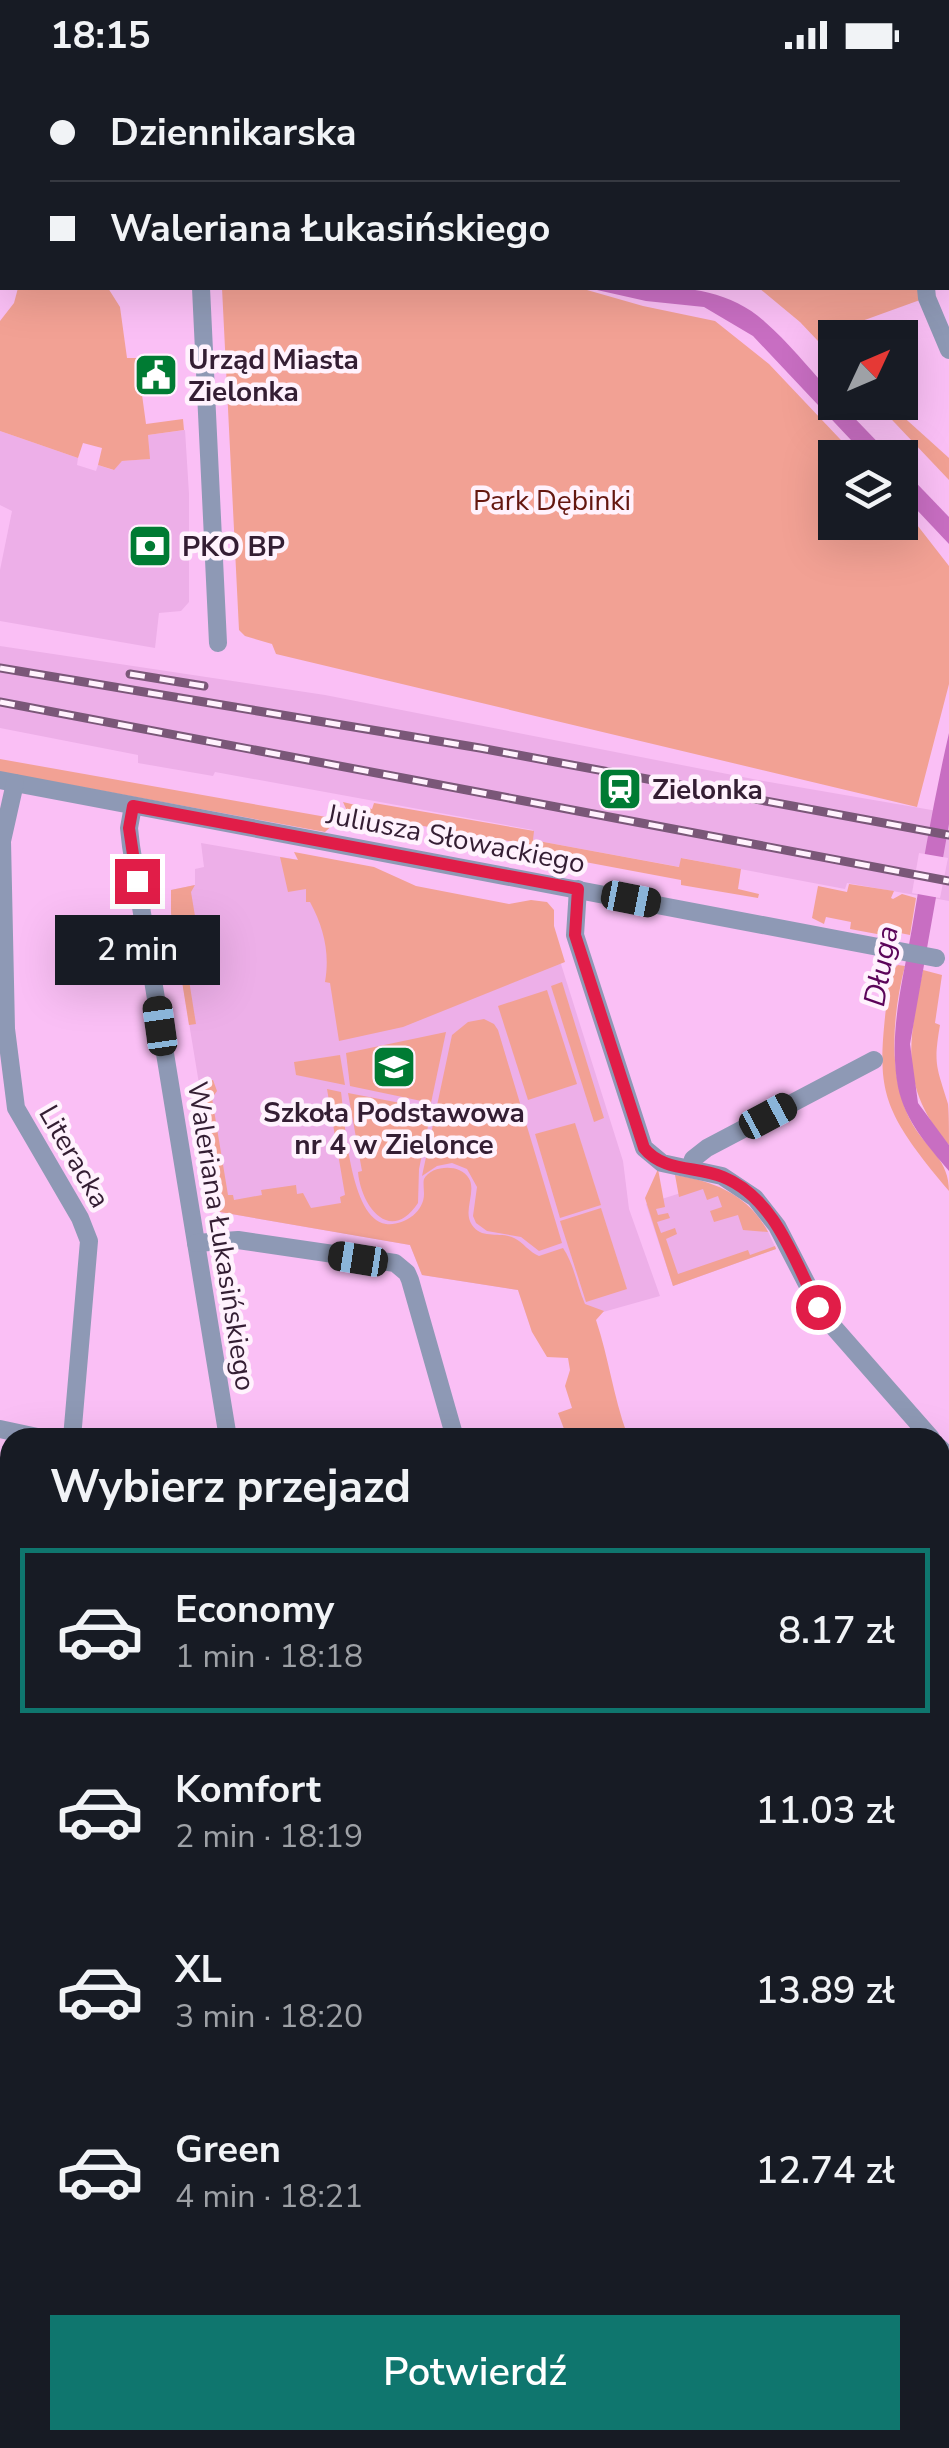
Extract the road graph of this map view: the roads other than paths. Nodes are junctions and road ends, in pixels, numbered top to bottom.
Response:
1 (201, 290) edge
2 (926, 290) edge
3 (949, 350) edge
4 (218, 643) dead end
5 (7, 781) edge
6 (133, 806) junction
7 (578, 889) junction
8 (936, 958) dead end
9 (874, 1060) dead end
10 (690, 1168) junction
11 (196, 1243) junction
12 (73, 1428) edge
13 (226, 1428) edge
14 (452, 1428) edge
15 (922, 1428) edge

1 - 4 street
2 - 3 street
5 - 6 street, Juliusza Słowackiego
5 - 12 street, Literacka
6 - 7 street, Juliusza Słowackiego
6 - 11 street, Waleriana Łukasińskiego
7 - 8 street, Juliusza Słowackiego
7 - 10 street
9 - 10 street
10 - 15 street
11 - 13 street, Waleriana Łukasińskiego
11 - 14 street

